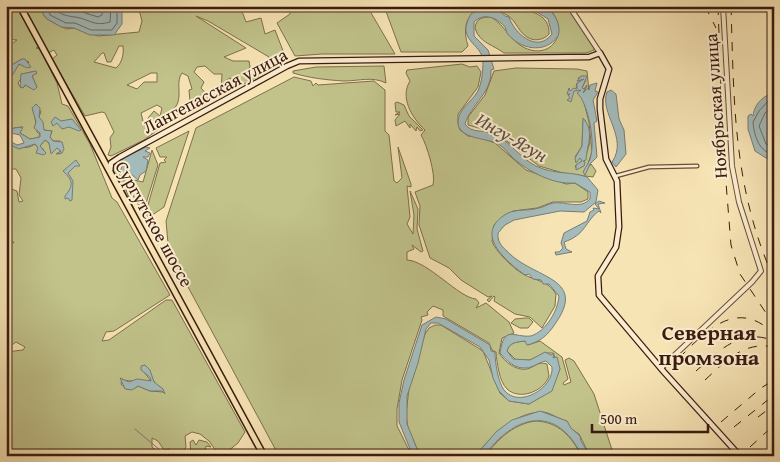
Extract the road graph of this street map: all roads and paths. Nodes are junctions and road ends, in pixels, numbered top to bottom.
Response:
1 (20, 6) edge
2 (569, 6) edge
3 (723, 6) edge
4 (600, 53) junction
5 (100, 153) junction
6 (115, 158) junction
7 (105, 164) junction
8 (697, 166) dead end
9 (616, 176) junction
10 (114, 180) junction
11 (661, 368) junction
12 (264, 456) edge
13 (740, 456) edge

1 - 5 main road, Сургутское шоссе
2 - 4 street
3 - 11 street, Ноябрьская улица
4 - 6 main road, Лангепасская улица
4 - 9 main road
5 - 6 main road
5 - 7 main road, Сургутское шоссе
6 - 7 main road, Лангепасская улица
6 - 10 main road
7 - 10 main road, Сургутское шоссе
8 - 9 street
9 - 11 main road
10 - 12 main road, Сургутское шоссе
11 - 13 main road

